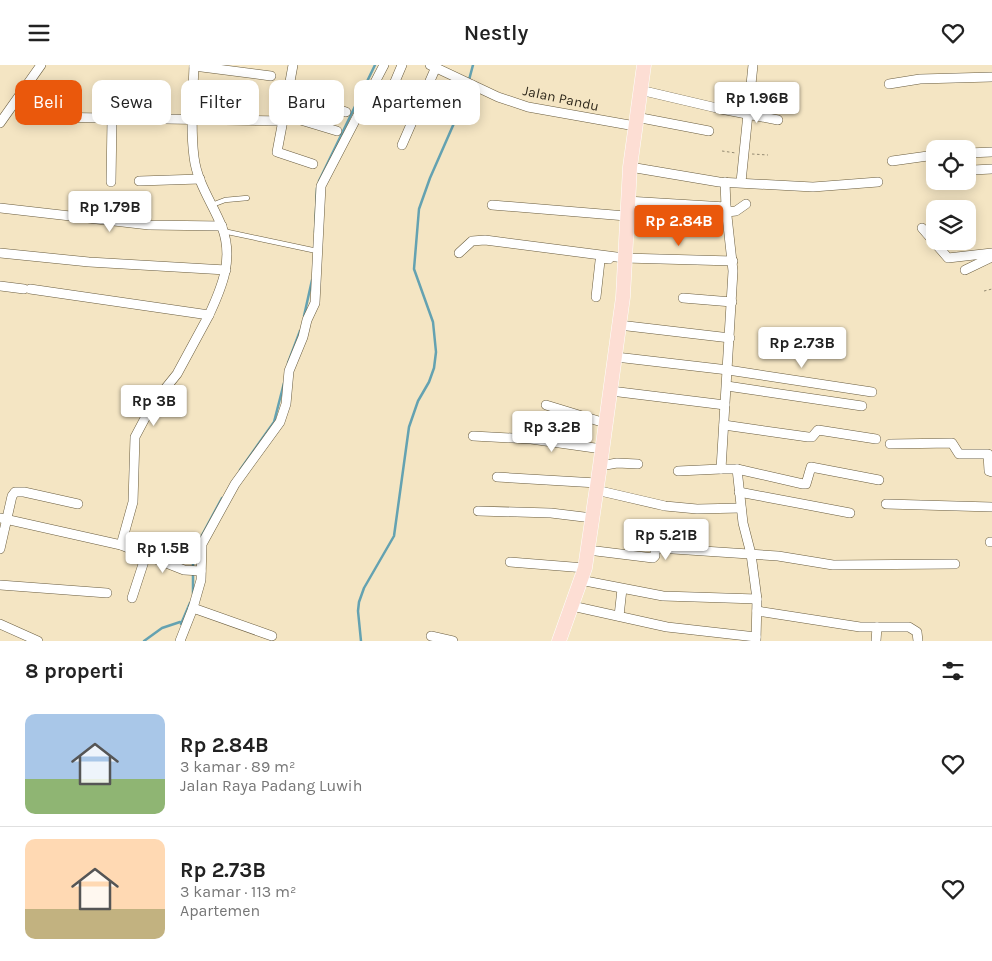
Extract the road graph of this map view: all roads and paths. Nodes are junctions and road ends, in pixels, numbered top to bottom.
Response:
1 (41, 65) edge
2 (293, 65) edge
3 (384, 65) edge
4 (402, 65) edge
5 (644, 65) edge
6 (753, 65) edge
7 (194, 66) edge
8 (433, 66) edge
9 (270, 76) dead end
10 (992, 77) edge
11 (193, 80) edge
12 (396, 80) edge
13 (889, 84) dead end
14 (640, 90) junction
15 (346, 112) dead end
16 (747, 115) junction
17 (778, 120) dead end
18 (635, 121) junction
19 (0, 123) edge
20 (112, 125) edge
21 (192, 125) edge
22 (282, 125) edge
23 (312, 125) edge
24 (337, 131) dead end
25 (710, 131) dead end
26 (402, 145) dead end
27 (992, 152) edge
28 (976, 153) edge
29 (926, 156) edge
30 (892, 161) dead end
31 (313, 164) dead end
32 (630, 167) junction
33 (992, 169) edge
34 (976, 170) edge
35 (200, 179) junction
36 (139, 181) dead end
37 (111, 182) dead end
38 (725, 182) junction
39 (740, 182) junction
40 (878, 182) dead end
41 (247, 198) dead end
42 (627, 201) junction
43 (746, 204) dead end
44 (210, 205) junction
45 (492, 205) dead end
46 (0, 208) edge
47 (726, 210) junction
48 (626, 216) junction
49 (922, 228) dead end
50 (222, 229) junction
51 (316, 251) junction
52 (0, 253) edge
53 (459, 253) dead end
54 (992, 255) edge
55 (624, 259) junction
56 (733, 261) junction
57 (226, 270) junction
58 (965, 270) dead end
59 (0, 286) edge
60 (992, 289) edge
61 (984, 291) dead end
62 (596, 297) dead end
63 (683, 298) dead end
64 (732, 302) junction
65 (209, 315) junction
66 (619, 325) junction
67 (730, 337) junction
68 (616, 357) junction
69 (728, 370) junction
70 (727, 386) junction
71 (611, 391) junction
72 (872, 392) dead end
73 (546, 405) dead end
74 (725, 405) junction
75 (862, 406) dead end
76 (605, 423) junction
77 (724, 425) junction
78 (473, 436) dead end
79 (876, 439) dead end
80 (890, 444) dead end
81 (602, 449) junction
82 (638, 464) dead end
83 (600, 466) junction
84 (721, 469) junction
85 (737, 469) junction
86 (678, 471) dead end
87 (992, 472) edge
88 (497, 477) dead end
89 (878, 480) dead end
90 (597, 487) junction
91 (739, 491) junction
92 (886, 504) dead end
93 (78, 505) dead end
94 (992, 507) edge
95 (741, 508) junction
96 (478, 511) dead end
97 (850, 513) dead end
98 (592, 518) junction
99 (4, 520) edge
100 (121, 545) junction
101 (0, 549) edge
102 (588, 550) junction
103 (751, 554) junction
104 (145, 558) junction
105 (510, 562) dead end
106 (955, 564) dead end
107 (201, 572) junction
108 (582, 574) junction
109 (0, 585) edge
110 (622, 589) junction
111 (107, 593) dead end
112 (132, 598) dead end
113 (757, 599) junction
114 (572, 606) junction
115 (193, 608) junction
116 (757, 611) junction
117 (619, 616) junction
118 (0, 623) edge
119 (878, 627) junction
120 (272, 636) dead end
121 (432, 636) dead end
122 (756, 639) edge
123 (38, 641) edge
124 (180, 641) edge
125 (453, 641) edge
126 (559, 641) edge
127 (876, 641) edge
128 (918, 641) edge

1 - 19 street
2 - 15 street
3 - 51 street
4 - 12 street
5 - 14 main road
6 - 16 street
7 - 9 street
7 - 11 street
8 - 18 street, Jalan Pandu
8 - 26 street
10 - 13 street
14 - 16 street
14 - 18 main road
16 - 17 street
16 - 39 street
18 - 25 street, Jalan Pandu
18 - 32 main road
20 - 37 street
21 - 35 street
22 - 31 street
23 - 24 street
27 - 28 street
29 - 30 street
32 - 38 street
32 - 42 main road
33 - 34 street
35 - 36 street
35 - 44 street
38 - 39 street
38 - 47 street
39 - 40 street
41 - 44 lane
42 - 47 street
42 - 48 main road
43 - 47 street
44 - 50 street
45 - 48 street
46 - 50 street
47 - 56 street
48 - 55 main road
49 - 54 street
50 - 51 lane
50 - 57 street
51 - 107 street
52 - 57 street
53 - 55 street
54 - 58 street
55 - 56 street
55 - 62 street
55 - 66 main road
56 - 64 street
57 - 65 street
59 - 65 street
60 - 61 path
63 - 64 street
64 - 67 street
65 - 100 street
66 - 67 street
66 - 68 main road
67 - 69 street
68 - 69 street
68 - 71 main road
69 - 70 street
69 - 72 street
70 - 74 street
70 - 75 street
71 - 74 street
71 - 76 main road
73 - 76 street
74 - 77 street
76 - 81 main road
77 - 79 street
77 - 84 street
78 - 81 street
80 - 87 street
81 - 83 main road
82 - 83 street
83 - 90 main road
84 - 85 street
84 - 86 street
85 - 89 street
85 - 91 street
88 - 90 street
90 - 95 street
90 - 98 main road
91 - 95 street
91 - 97 street
92 - 94 street
93 - 99 street
95 - 103 street
96 - 98 street
98 - 102 main road
99 - 100 street
99 - 101 street
100 - 104 street
102 - 103 street
102 - 108 main road
103 - 106 street
103 - 113 street
104 - 107 street
104 - 112 street
105 - 108 street
107 - 115 street
108 - 110 street
108 - 114 main road
109 - 111 street
110 - 113 street
110 - 117 street
113 - 116 street
114 - 117 street
114 - 126 main road
115 - 120 street
115 - 124 street
116 - 119 street
116 - 122 street
117 - 122 street
118 - 123 street
119 - 127 street
119 - 128 street
121 - 125 street

